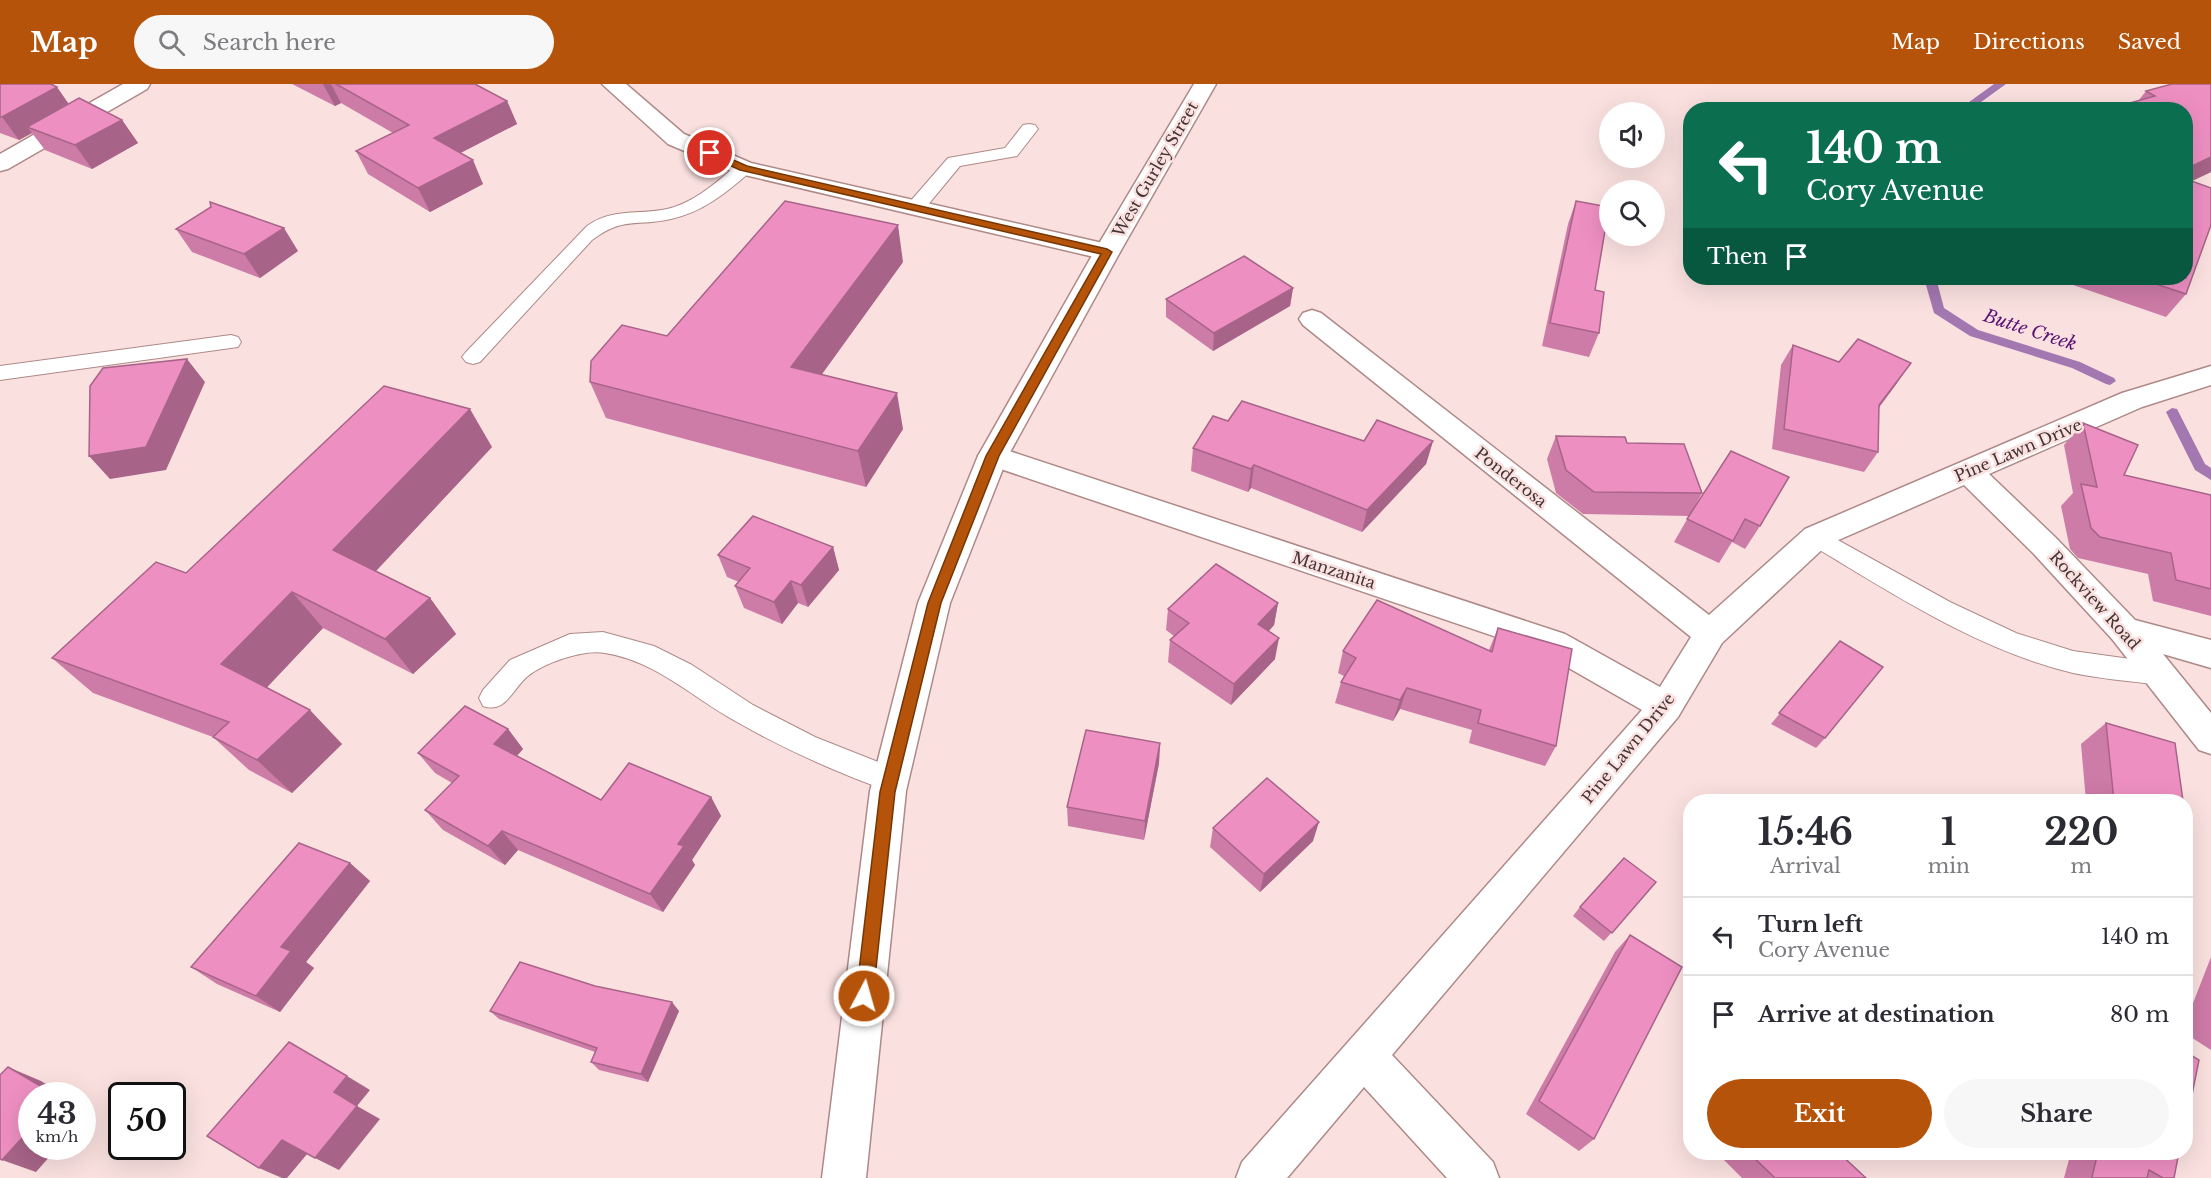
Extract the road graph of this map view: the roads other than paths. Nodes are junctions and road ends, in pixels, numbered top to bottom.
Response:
1 (139, 84) edge
2 (613, 84) edge
3 (1205, 84) edge
4 (1029, 129) dead end
5 (0, 164) edge
6 (744, 168) junction
7 (915, 208) junction
8 (1107, 252) junction
9 (1312, 319) dead end
10 (231, 342) dead end
11 (473, 357) dead end
12 (0, 373) edge
13 (2211, 375) edge
14 (993, 456) junction
15 (1968, 471) junction
16 (1816, 537) junction
17 (2124, 630) junction
18 (1710, 634) junction
19 (2211, 654) edge
20 (2159, 674) junction
21 (492, 698) dead end
22 (1666, 707) junction
23 (2211, 740) edge
24 (891, 780) junction
25 (1365, 1057) junction
26 (844, 1178) edge
27 (1258, 1178) edge
28 (1477, 1178) edge

1 - 5 street
2 - 6 street
3 - 8 street, West Gurley Street
4 - 7 lane
6 - 7 street
6 - 11 lane
7 - 8 street
8 - 14 street, West Gurley Street
9 - 18 street, Ponderosa
10 - 12 lane
13 - 15 street, Pine Lawn Drive
14 - 22 street, Manzanita
14 - 24 street, West Gurley Street
15 - 16 street, Pine Lawn Drive
15 - 17 street, Rockview Road
16 - 18 street, Pine Lawn Drive
16 - 20 lane
17 - 19 street
17 - 20 street, Rockview Road
18 - 22 street, Pine Lawn Drive
20 - 23 street, Rockview Road
21 - 24 lane
22 - 25 street, Pine Lawn Drive
24 - 26 street, West Gurley Street
25 - 27 street, Pine Lawn Drive
25 - 28 street

